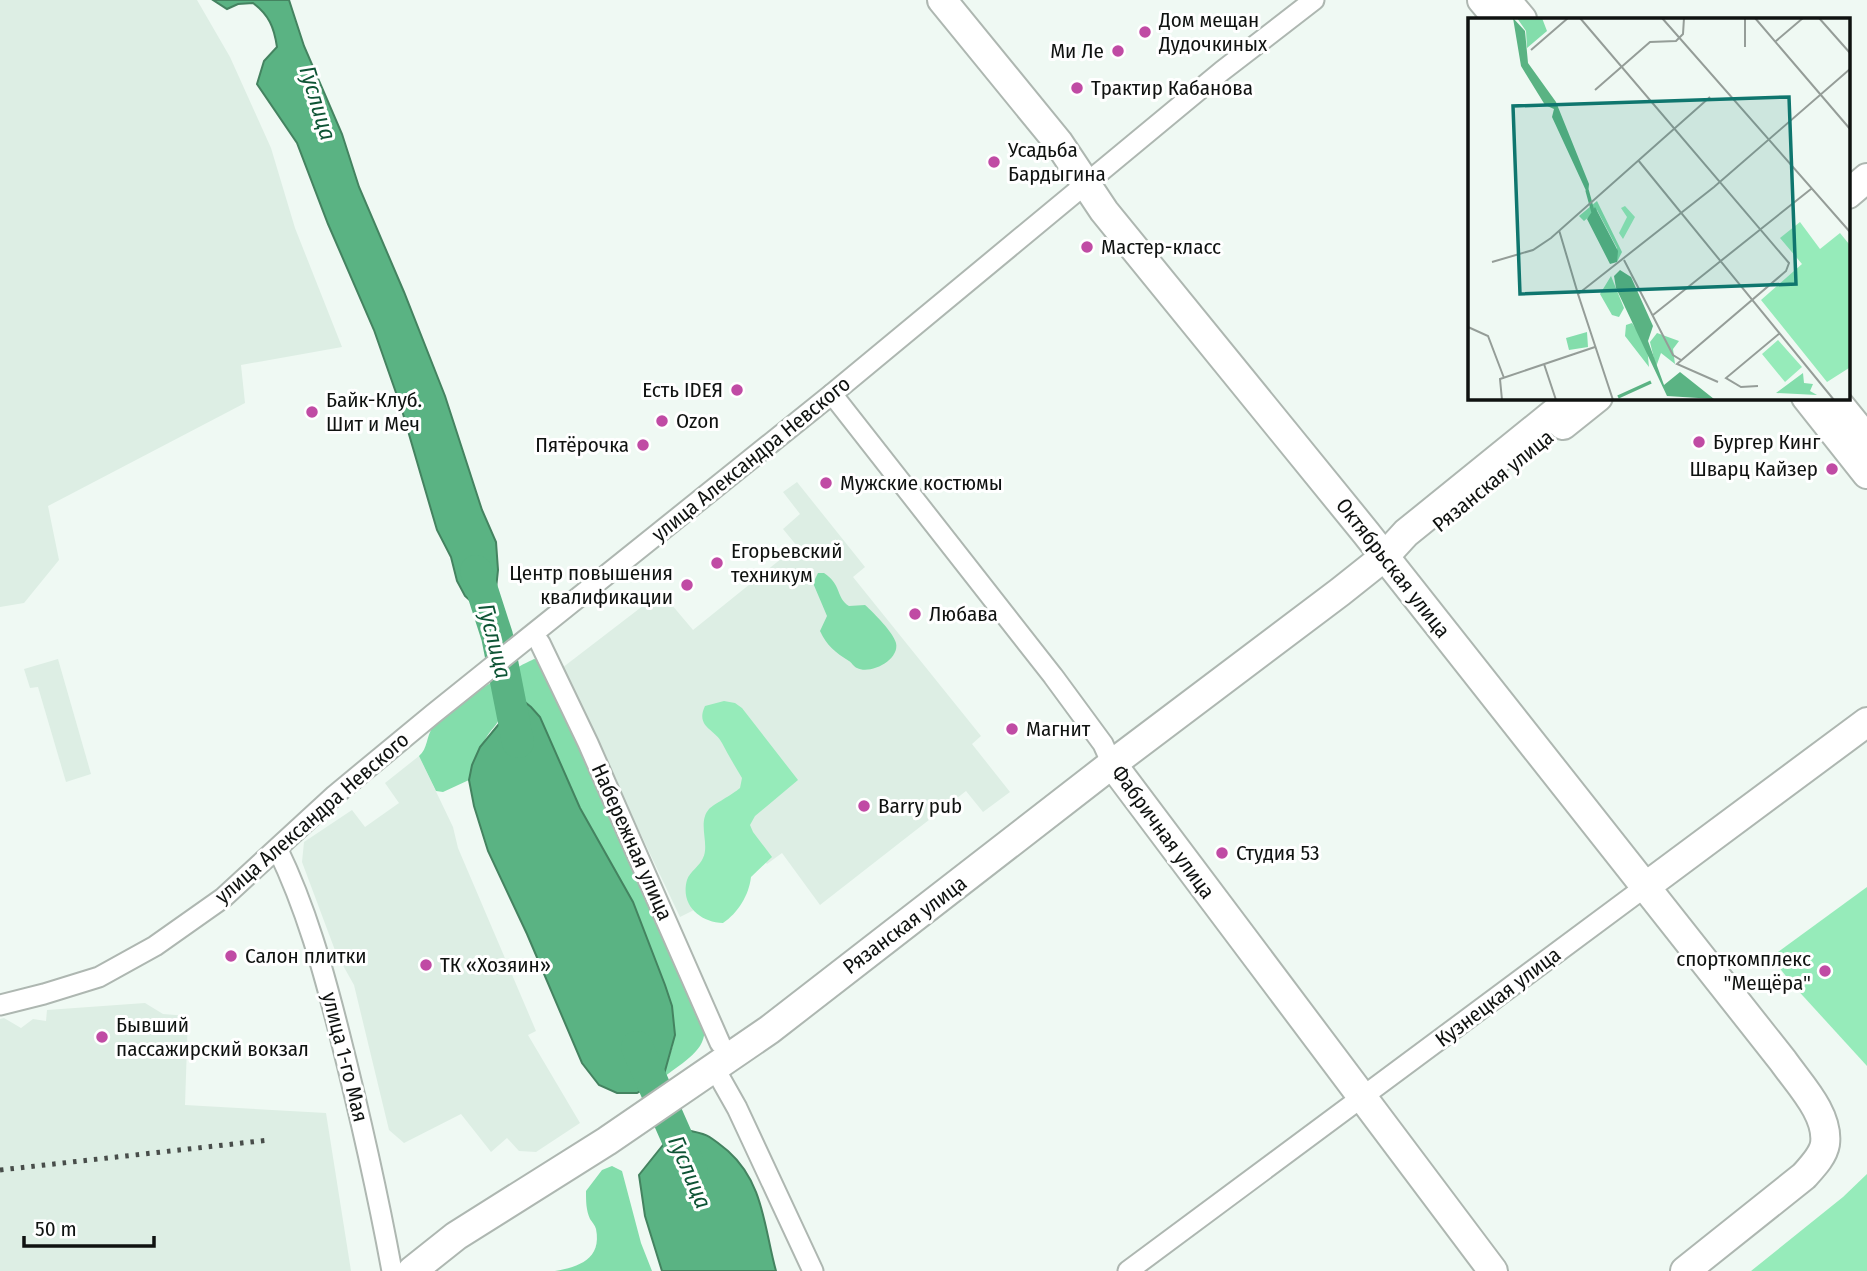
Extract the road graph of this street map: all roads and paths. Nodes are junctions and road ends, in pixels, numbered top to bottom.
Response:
1 (942, 0) edge
2 (1314, 0) edge
3 (1482, 0) edge
4 (1506, 0) edge
5 (1497, 18) edge
6 (1521, 18) edge
7 (1867, 155) edge
8 (1850, 169) edge
9 (1867, 178) edge
10 (1085, 182) junction
11 (1850, 192) edge
12 (832, 394) junction
13 (1572, 399) edge
14 (1596, 399) edge
15 (1808, 399) edge
16 (1835, 399) edge
17 (1867, 439) edge
18 (1867, 474) edge
19 (1384, 557) junction
20 (533, 640) junction
21 (1867, 722) edge
22 (1112, 764) junction
23 (278, 850) junction
24 (1645, 887) junction
25 (0, 1005) edge
26 (715, 1061) junction
27 (1362, 1099) junction
28 (391, 1271) edge
29 (412, 1271) edge
30 (813, 1271) edge
31 (1128, 1271) edge
32 (1493, 1271) edge
33 (1685, 1271) edge

1 - 10 street, Октябрьская улица
2 - 10 street, улица Александра Невского
3 - 5 street
4 - 6 street
7 - 8 street
9 - 11 street
10 - 12 street, улица Александра Невского
10 - 19 street, Октябрьская улица
12 - 20 street, улица Александра Невского
12 - 22 street, Фабричная улица
13 - 19 street, Рязанская улица
14 - 19 street, Рязанская улица
15 - 18 street
16 - 17 street
19 - 22 street, Рязанская улица
19 - 24 street, Октябрьская улица
20 - 23 street, улица Александра Невского
20 - 26 street, Набережная улица
21 - 24 street, Кузнецкая улица
22 - 26 street, Рязанская улица
22 - 27 street, Фабричная улица
23 - 25 street, улица Александра Невского
23 - 28 street, улица 1-го Мая
24 - 27 street, Кузнецкая улица
24 - 33 street, Октябрьская улица
26 - 29 street, Рязанская улица
26 - 30 street, Набережная улица
27 - 31 street, Кузнецкая улица
27 - 32 street, Фабричная улица

